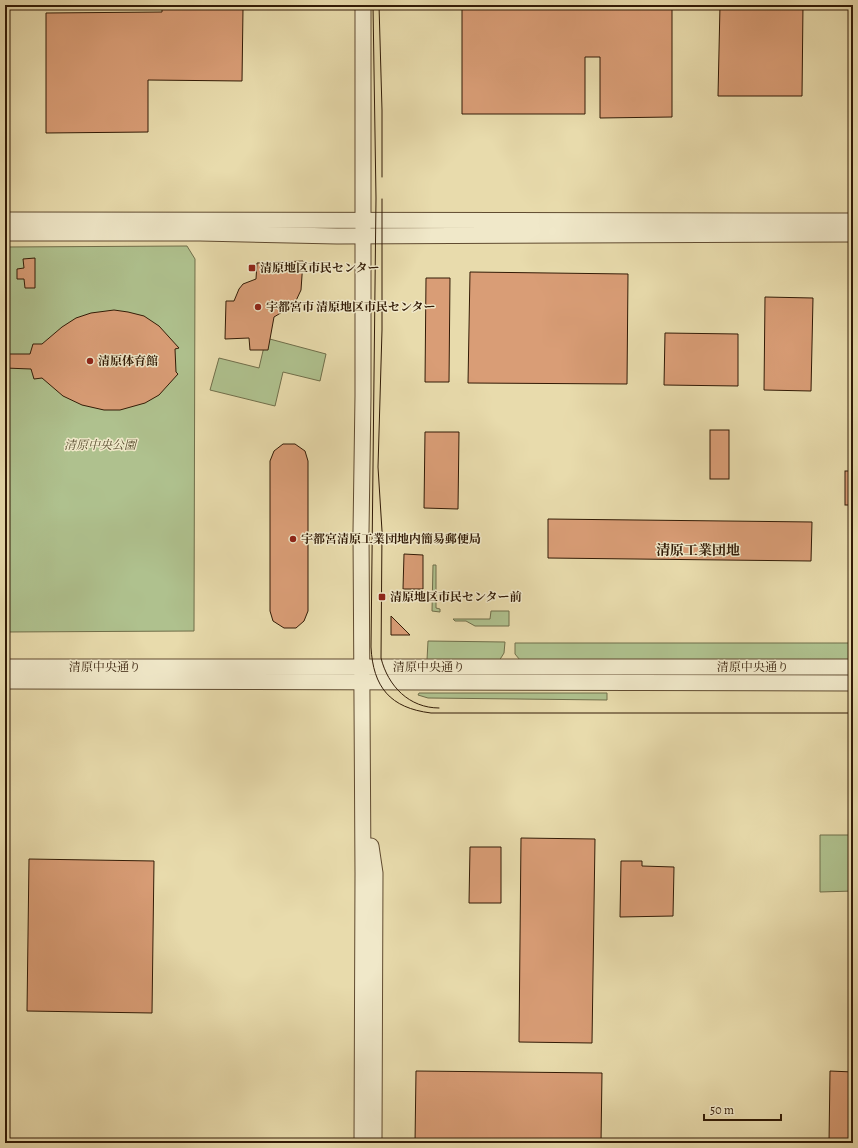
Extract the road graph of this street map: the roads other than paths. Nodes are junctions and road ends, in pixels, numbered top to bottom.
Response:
1 (364, 5) edge
2 (5, 220) edge
3 (363, 220) junction
4 (853, 221) edge
5 (5, 233) edge
6 (853, 234) edge
7 (364, 236) junction
8 (5, 667) edge
9 (853, 667) edge
10 (362, 675) junction
11 (5, 681) edge
12 (853, 683) edge
13 (363, 784) junction
14 (362, 1143) edge
15 (374, 1143) edge

1 - 3 street
2 - 3 street
3 - 4 street
3 - 7 street
5 - 7 street
6 - 7 street
7 - 10 street
8 - 10 street, 清原中央通り
9 - 10 street, 清原中央通り
10 - 11 street, 清原中央通り
10 - 12 street, 清原中央通り
10 - 13 street
13 - 14 street
13 - 15 street

